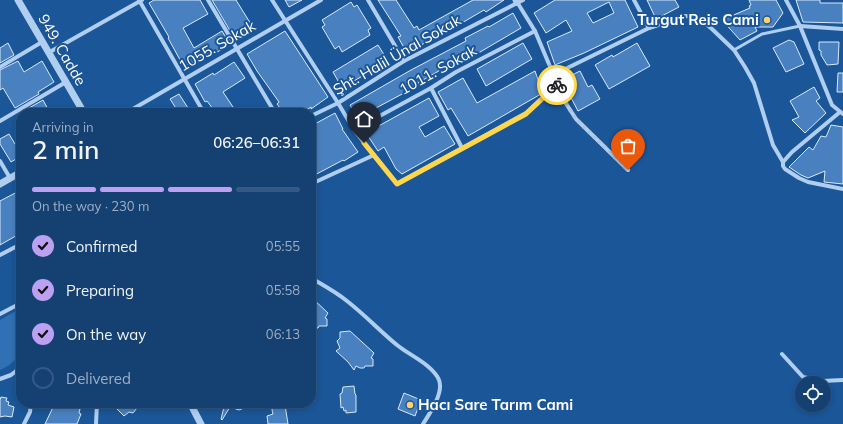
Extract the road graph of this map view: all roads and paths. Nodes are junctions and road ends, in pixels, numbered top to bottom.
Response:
1 (18, 0) edge
2 (140, 0) edge
3 (208, 0) edge
4 (272, 0) edge
5 (321, 0) edge
6 (368, 0) edge
7 (634, 0) edge
8 (786, 0) edge
9 (518, 1) edge
10 (285, 21) junction
11 (800, 26) junction
12 (649, 28) junction
13 (843, 29) edge
14 (535, 31) junction
15 (42, 42) junction
16 (236, 49) junction
17 (734, 50) junction
18 (48, 53) junction
19 (404, 61) junction
20 (0, 67) edge
21 (553, 75) junction
22 (184, 79) junction
23 (66, 82) junction
24 (557, 84) junction
25 (431, 88) junction
26 (338, 103) junction
27 (22, 108) edge
28 (81, 108) edge
29 (135, 108) edge
30 (201, 108) edge
31 (272, 108) edge
32 (16, 112) edge
33 (841, 113) edge
34 (316, 114) edge
35 (0, 121) edge
36 (354, 130) junction
37 (462, 148) junction
38 (374, 155) junction
39 (0, 161) edge
40 (783, 162) junction
41 (628, 170) dead end
42 (16, 175) edge
43 (10, 178) junction
44 (316, 182) edge
45 (0, 184) edge
46 (843, 188) edge
47 (16, 247) edge
48 (0, 255) edge
49 (316, 281) edge
50 (16, 306) edge
51 (0, 314) edge
52 (782, 354) dead end
53 (16, 371) edge
54 (0, 379) edge
55 (843, 380) edge
56 (30, 408) edge
57 (96, 408) edge
58 (193, 408) edge
59 (24, 424) edge
60 (96, 424) edge
61 (201, 424) edge
62 (423, 424) edge

1 - 15 street, 949. Cadde
2 - 18 street
2 - 22 street
3 - 16 street
4 - 10 street
5 - 10 street, 1055. Sokak
6 - 19 street
7 - 12 street
8 - 11 street
9 - 14 street
9 - 19 street, Şht. Halil Ünal Sokak
10 - 16 street, 1055. Sokak
10 - 26 street
11 - 13 street
11 - 17 lane
11 - 33 street
12 - 17 street
12 - 21 street
14 - 21 street
14 - 25 street, 1011. Sokak
15 - 18 street, 949. Cadde
15 - 20 street
16 - 22 street, 1055. Sokak
16 - 31 street
17 - 40 street
18 - 23 street, 949. Cadde
19 - 26 street, Şht. Halil Ünal Sokak
21 - 24 street
22 - 29 street, 1055. Sokak
22 - 30 street
23 - 27 street
23 - 28 street, 949. Cadde
24 - 37 street
24 - 41 street
25 - 36 street, 1011. Sokak
25 - 37 street
26 - 34 street, Şht. Halil Ünal Sokak
26 - 36 street
32 - 35 street
33 - 40 street
36 - 38 street
37 - 38 street
38 - 44 street
39 - 43 street
40 - 46 street
42 - 43 street
43 - 45 street
47 - 48 street
49 - 62 street
50 - 51 street
52 - 55 street
53 - 54 street
56 - 59 street
57 - 60 street
58 - 61 street

